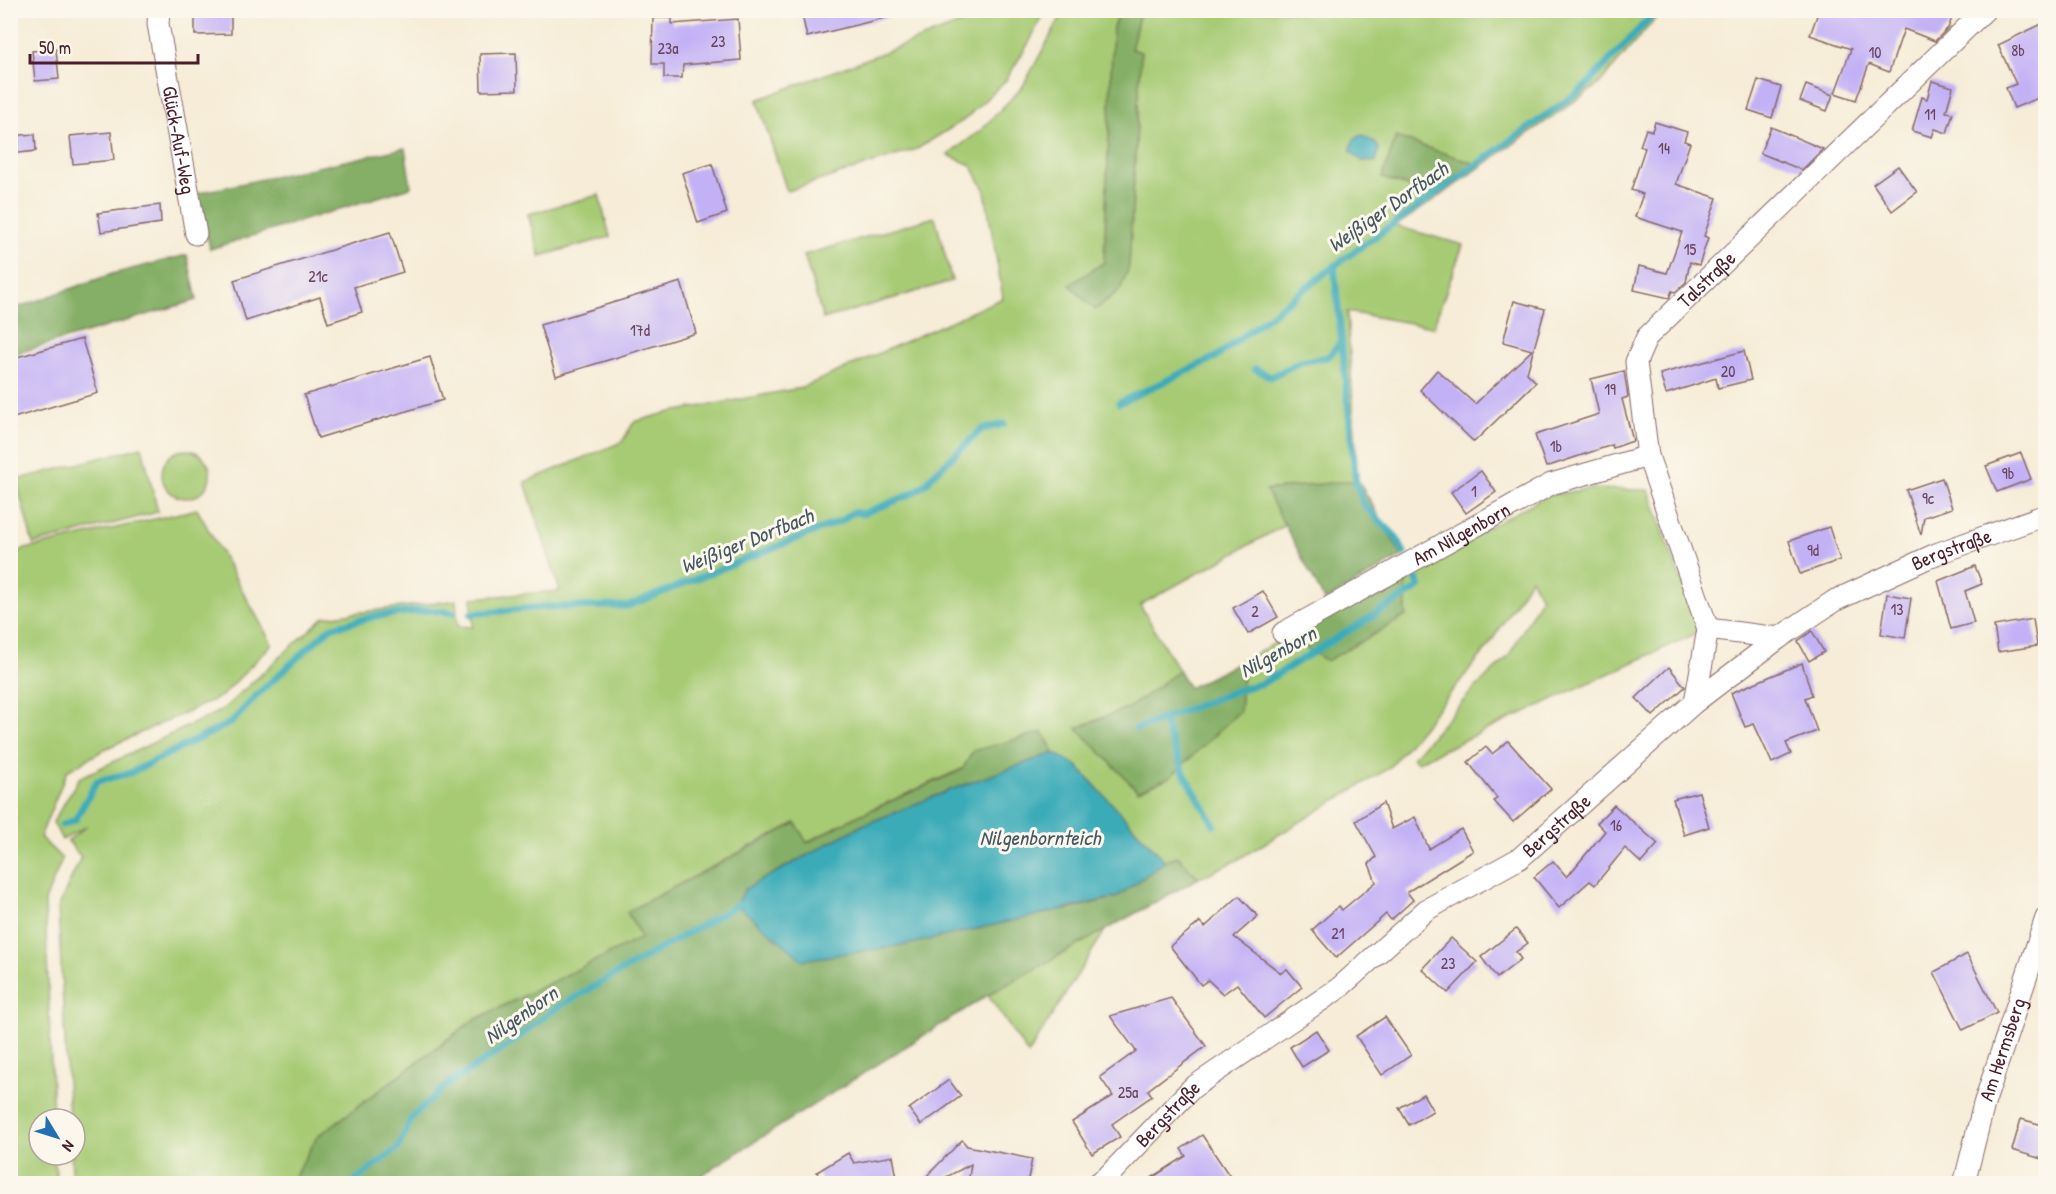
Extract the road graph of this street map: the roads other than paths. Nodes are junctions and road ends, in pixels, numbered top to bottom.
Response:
1 (159, 10) edge
2 (1985, 10) edge
3 (196, 234) dead end
4 (1648, 456) junction
5 (2046, 515) edge
6 (1708, 629) junction
7 (1283, 633) dead end
8 (1779, 638) junction
9 (1695, 702) junction
10 (2046, 918) edge
11 (1097, 1184) edge
12 (1964, 1184) edge

1 - 3 street, Glück-Auf-Weg
2 - 4 street, Talstraße
4 - 6 street, Talstraße
4 - 7 street, Am Nilgenborn
5 - 8 street, Bergstraße
6 - 8 street
6 - 9 street, Talstraße
8 - 9 street, Bergstraße
9 - 11 street, Bergstraße
10 - 12 street, Am Hermsberg

